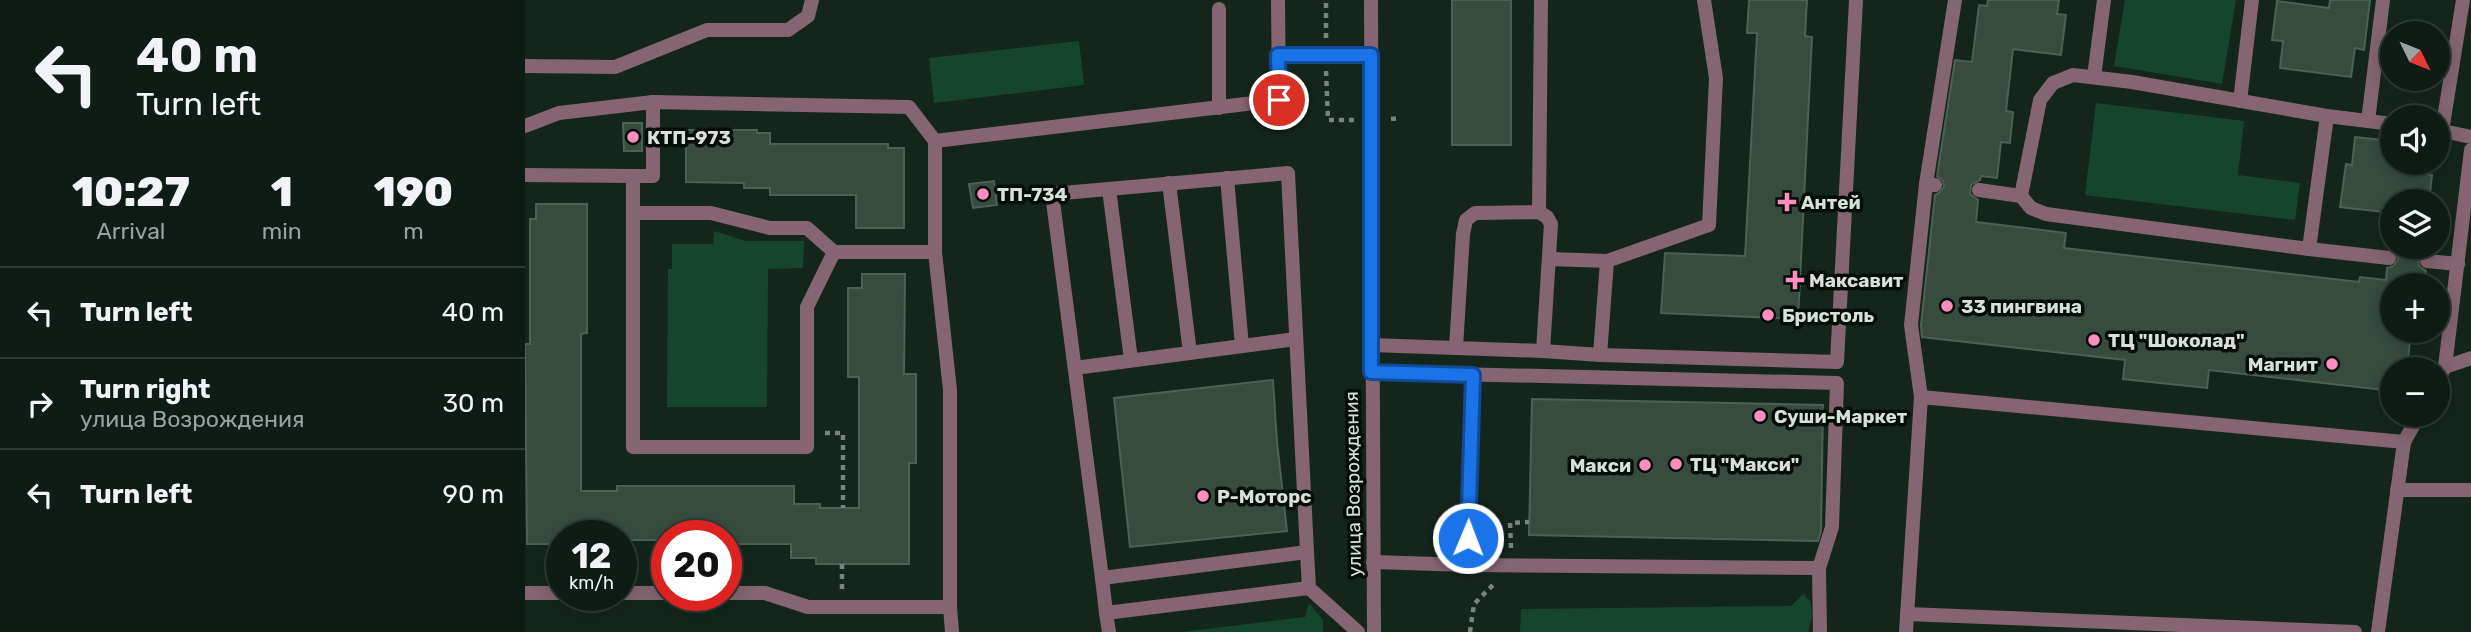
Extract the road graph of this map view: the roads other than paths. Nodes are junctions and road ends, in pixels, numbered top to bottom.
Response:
1 (812, 0) edge
2 (1370, 0) edge
3 (1541, 0) edge
4 (1704, 0) edge
5 (1856, 0) edge
6 (1955, 0) edge
7 (2105, 0) edge
8 (2252, 0) edge
9 (2383, 0) edge
10 (2463, 0) edge
11 (1278, 1) edge
12 (1219, 9) dead end
13 (1278, 55) junction
14 (1371, 55) junction
15 (525, 66) edge
16 (2094, 77) junction
17 (2240, 101) junction
18 (653, 102) junction
19 (2444, 105) edge
20 (1219, 107) junction
21 (2327, 116) junction
22 (2368, 121) junction
23 (2380, 122) edge
24 (525, 126) edge
25 (2450, 132) edge
26 (2471, 136) edge
27 (935, 141) junction
28 (2471, 150) edge
29 (525, 175) edge
30 (633, 176) junction
31 (1227, 178) junction
32 (1169, 183) junction
33 (2469, 183) edge
34 (1109, 190) junction
35 (1979, 190) dead end
36 (2021, 196) junction
37 (1539, 212) junction
38 (633, 213) junction
39 (2309, 249) junction
40 (834, 252) junction
41 (935, 252) junction
42 (2380, 257) edge
43 (1550, 259) junction
44 (1608, 261) junction
45 (2427, 261) dead end
46 (2458, 264) junction
47 (1296, 339) junction
48 (1371, 345) junction
49 (1242, 346) junction
50 (1456, 348) junction
51 (1543, 351) junction
52 (1190, 353) junction
53 (1600, 355) junction
54 (2443, 357) edge
55 (2471, 358) edge
56 (1131, 360) junction
57 (1075, 368) junction
58 (2450, 368) edge
59 (1371, 372) junction
60 (1473, 375) junction
61 (1921, 397) junction
62 (2412, 427) edge
63 (2404, 442) junction
64 (2397, 490) junction
65 (2471, 490) edge
66 (1307, 552) junction
67 (1373, 562) junction
68 (1468, 565) junction
69 (1819, 568) junction
70 (1103, 578) junction
71 (1309, 588) junction
72 (525, 593) edge
73 (546, 593) edge
74 (742, 593) edge
75 (950, 607) junction
76 (1106, 613) junction
77 (1907, 614) junction
78 (952, 632) edge
79 (1109, 632) edge
80 (1358, 632) edge
81 (1374, 632) edge
82 (1820, 632) edge
83 (1906, 632) edge
84 (2355, 632) edge
85 (2378, 632) edge

1 - 15 street
2 - 14 street, улица Возрождения
3 - 37 street
4 - 44 street
5 - 53 street
6 - 61 street
7 - 16 street
8 - 17 street
9 - 22 street
10 - 19 street
11 - 13 street
12 - 20 street
13 - 14 street
13 - 20 street
14 - 48 street, улица Возрождения
16 - 17 street
16 - 36 street
17 - 21 street
18 - 24 street
18 - 27 street
18 - 30 street
20 - 27 street
21 - 22 street
21 - 39 street
22 - 23 street
25 - 26 street
27 - 41 street
28 - 33 street
29 - 30 street
30 - 38 street
31 - 32 street
31 - 47 street
31 - 49 street
32 - 34 street
32 - 52 street
33 - 46 street
34 - 56 street
34 - 57 street
35 - 36 street
36 - 39 street
37 - 43 street
37 - 50 street
38 - 40 street
38 - 40 street
39 - 42 street
40 - 41 street
41 - 75 street
43 - 44 street
43 - 51 street
44 - 53 street
45 - 46 street
46 - 54 street
47 - 49 street
47 - 66 street
48 - 50 street
48 - 59 street, улица Возрождения
49 - 52 street
50 - 51 street
51 - 53 street
52 - 56 street
55 - 58 street
56 - 57 street
57 - 70 street
59 - 60 street
59 - 67 street, улица Возрождения
60 - 68 street
60 - 69 street
61 - 63 street
61 - 77 street
62 - 63 street
63 - 64 street
64 - 65 street
64 - 85 street
66 - 70 street
66 - 71 street
67 - 68 street
67 - 81 street, улица Возрождения
68 - 69 street
69 - 82 street
70 - 76 street
71 - 76 street
71 - 80 street
72 - 73 street
74 - 75 street
75 - 78 street
76 - 79 street
77 - 83 street
77 - 84 street

